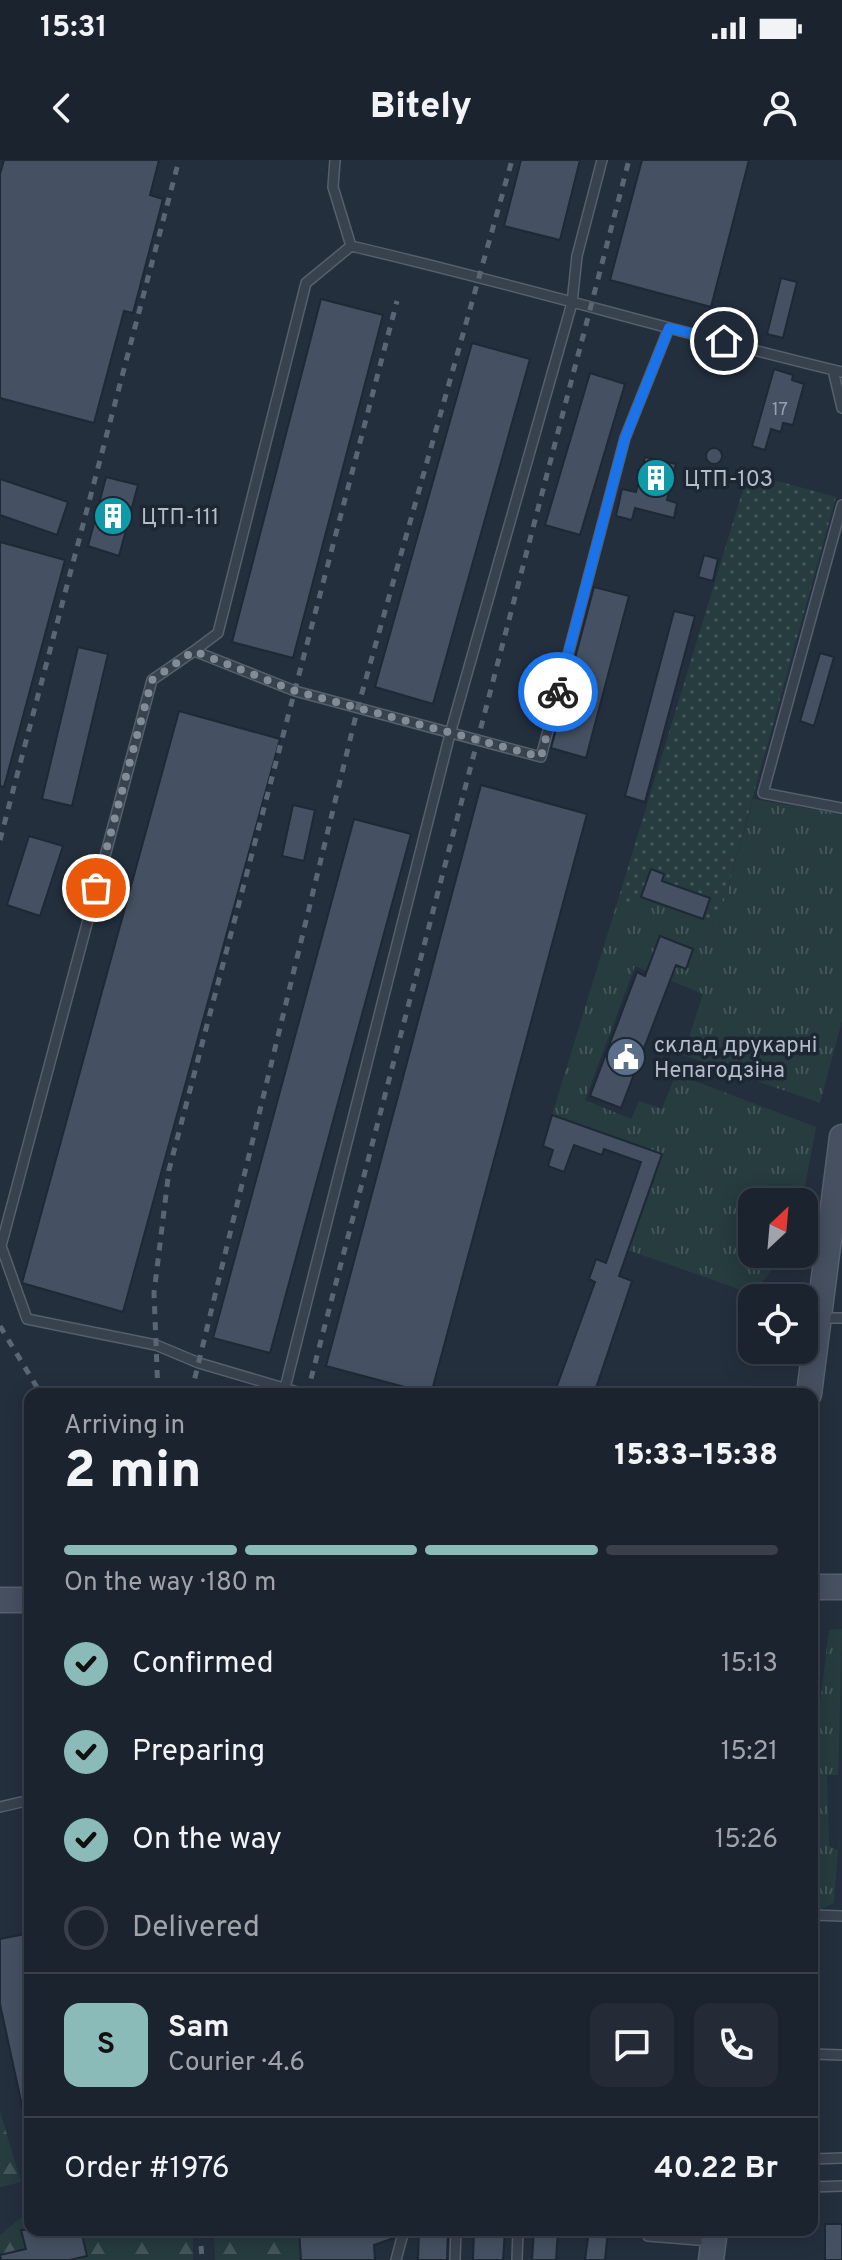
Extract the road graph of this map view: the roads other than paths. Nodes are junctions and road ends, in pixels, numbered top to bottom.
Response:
1 (335, 160) edge
2 (602, 160) edge
3 (351, 246) junction
4 (572, 303) junction
5 (669, 328) junction
6 (838, 371) edge
7 (842, 408) edge
8 (842, 505) edge
9 (194, 651) junction
10 (450, 734) junction
11 (842, 808) edge
12 (842, 1137) edge
13 (834, 1240) edge
14 (830, 1318) edge
15 (285, 1388) joint
16 (811, 1388) edge
17 (818, 1587) edge
18 (842, 1587) edge
19 (0, 1600) edge
20 (24, 1600) edge
21 (24, 1801) edge
22 (0, 1807) edge
23 (818, 1915) edge
24 (842, 1916) edge
25 (818, 2054) edge
26 (842, 2055) edge
27 (842, 2158) edge
28 (818, 2159) edge
29 (842, 2186) edge
30 (818, 2187) edge
31 (402, 2236) edge
32 (456, 2236) edge
33 (518, 2236) edge
34 (648, 2236) dead end
35 (713, 2244) edge
36 (396, 2260) edge
37 (455, 2260) edge
38 (517, 2260) edge

1 - 3 lane
2 - 4 lane
3 - 4 lane
3 - 9 lane
4 - 5 lane
4 - 10 lane
5 - 6 lane
5 - 10 lane
6 - 7 lane
8 - 11 lane
9 - 10 lane
9 - 15 lane
10 - 15 lane
12 - 13 main road
13 - 14 main road
14 - 16 main road
17 - 18 main road
19 - 20 main road
21 - 22 lane
23 - 24 lane
25 - 26 lane
27 - 28 lane
29 - 30 lane
31 - 36 lane
32 - 37 lane
33 - 38 lane
34 - 35 lane

